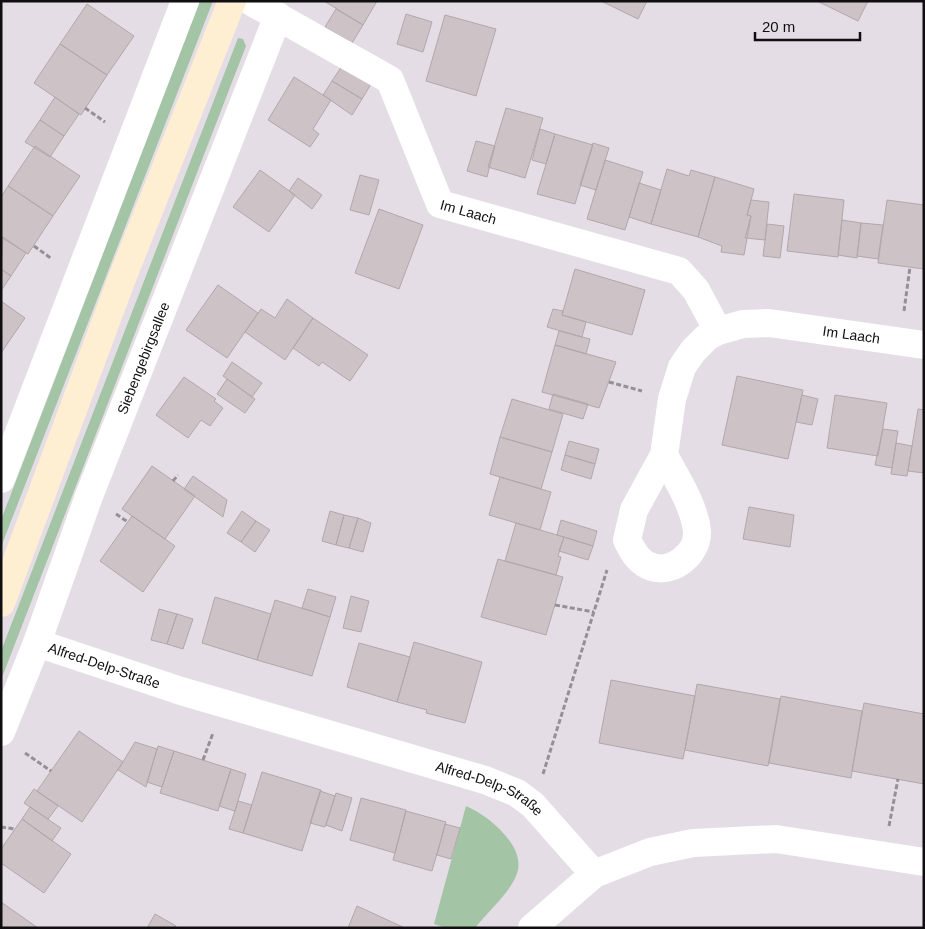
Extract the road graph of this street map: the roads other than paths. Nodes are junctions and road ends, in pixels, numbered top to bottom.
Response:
1 (185, 1) edge
2 (232, 1) edge
3 (250, 1) edge
4 (278, 16) junction
5 (718, 331) junction
6 (912, 343) edge
7 (664, 455) junction
8 (1, 479) edge
9 (1, 603) edge
10 (37, 643) junction
11 (1, 732) edge
12 (924, 862) edge
13 (594, 874) junction
14 (532, 928) edge

1 - 8 street
2 - 9 street
3 - 4 street
4 - 5 street, Im Laach
4 - 10 street, Siebengebirgsallee
5 - 6 street, Im Laach
5 - 7 street, Im Laach
7 - 7 street, Im Laach
10 - 11 street, Siebengebirgsallee
10 - 13 street, Alfred-Delp-Straße
12 - 13 street
13 - 14 street

